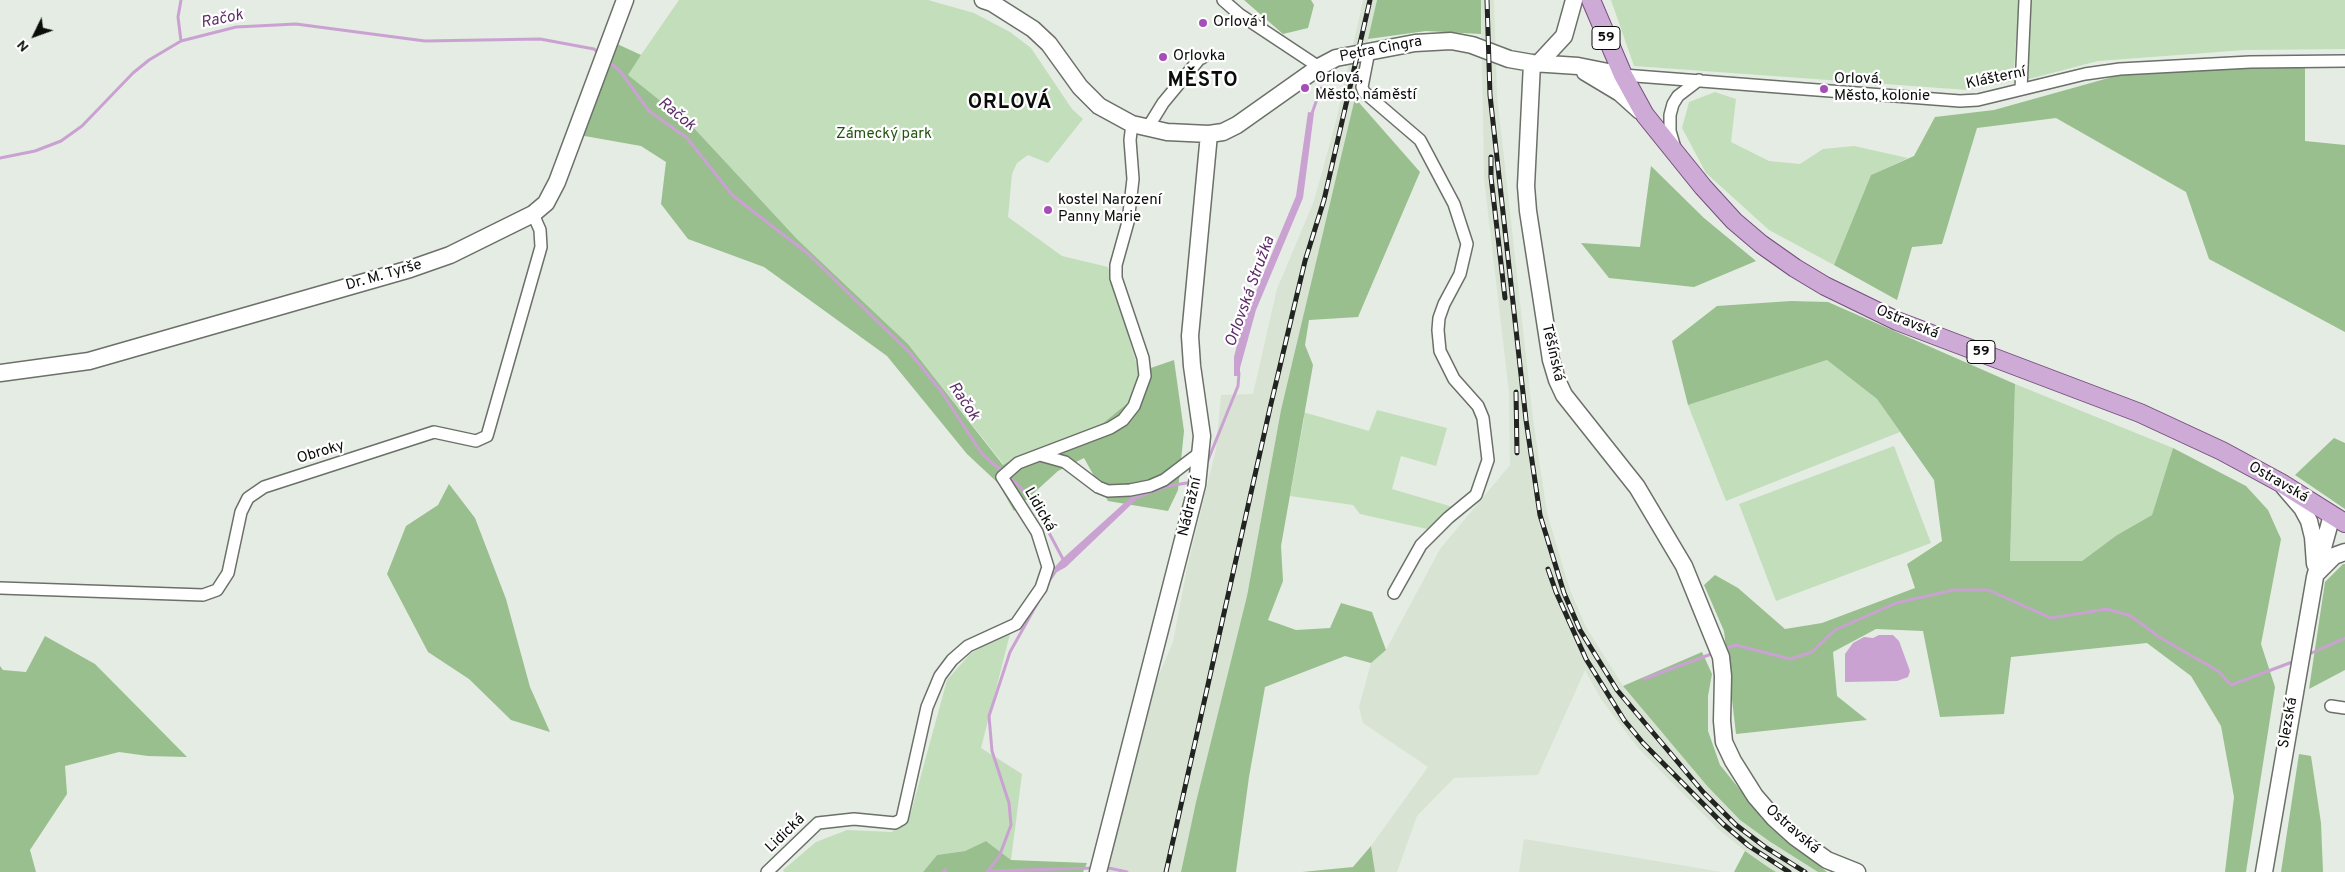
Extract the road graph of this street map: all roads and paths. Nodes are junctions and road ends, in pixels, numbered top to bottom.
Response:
1 (624, 0) edge
2 (1224, 0) edge
3 (1574, 0) edge
4 (1591, 0) edge
5 (2025, 0) edge
6 (989, 1) edge
7 (1369, 51) junction
8 (1202, 58) dead end
9 (2345, 61) edge
10 (1535, 63) junction
11 (1578, 66) junction
12 (1319, 67) junction
13 (1623, 75) junction
14 (1699, 80) junction
15 (2021, 89) junction
16 (1645, 115) junction
17 (1139, 126) junction
18 (1209, 134) junction
19 (1676, 155) junction
20 (533, 214) junction
21 (0, 374) edge
22 (1202, 451) junction
23 (1040, 455) junction
24 (2281, 483) junction
25 (2339, 519) edge
26 (2345, 552) edge
27 (2316, 574) junction
28 (0, 588) edge
29 (1394, 593) dead end
30 (1721, 657) joint
31 (2331, 706) dead end
32 (2345, 708) edge
33 (767, 872) edge
34 (1098, 872) edge
35 (1857, 872) edge
36 (2264, 872) edge

1 - 20 street, Dr. M. Tyrše
2 - 12 street
3 - 10 street
4 - 13 main road, Ostravská / 59
5 - 15 street
6 - 17 street, Petra Cingra
7 - 10 street, Petra Cingra
7 - 12 street, Petra Cingra
7 - 29 street
8 - 17 street
9 - 15 street, Klášterní
10 - 11 street, Petra Cingra
10 - 30 street, Těšínská
11 - 13 street, Petra Cingra
11 - 16 street
12 - 18 street, Petra Cingra
13 - 14 street, Klášterní
13 - 16 main road, Ostravská / 59
14 - 15 street, Klášterní
14 - 19 street
16 - 19 main road, Ostravská / 59
17 - 18 street, Petra Cingra
17 - 23 street, Lidická
18 - 22 street, Nádražní
19 - 24 main road, Ostravská / 59
20 - 21 street, Dr. M. Tyrše
20 - 28 street, Obroky
22 - 23 street
22 - 34 street, Nádražní
23 - 33 street, Lidická
24 - 25 main road, Ostravská / 59
24 - 27 street
25 - 27 street, Slezská
26 - 27 street
27 - 36 street, Slezská
30 - 35 street, Ostravská
31 - 32 street

